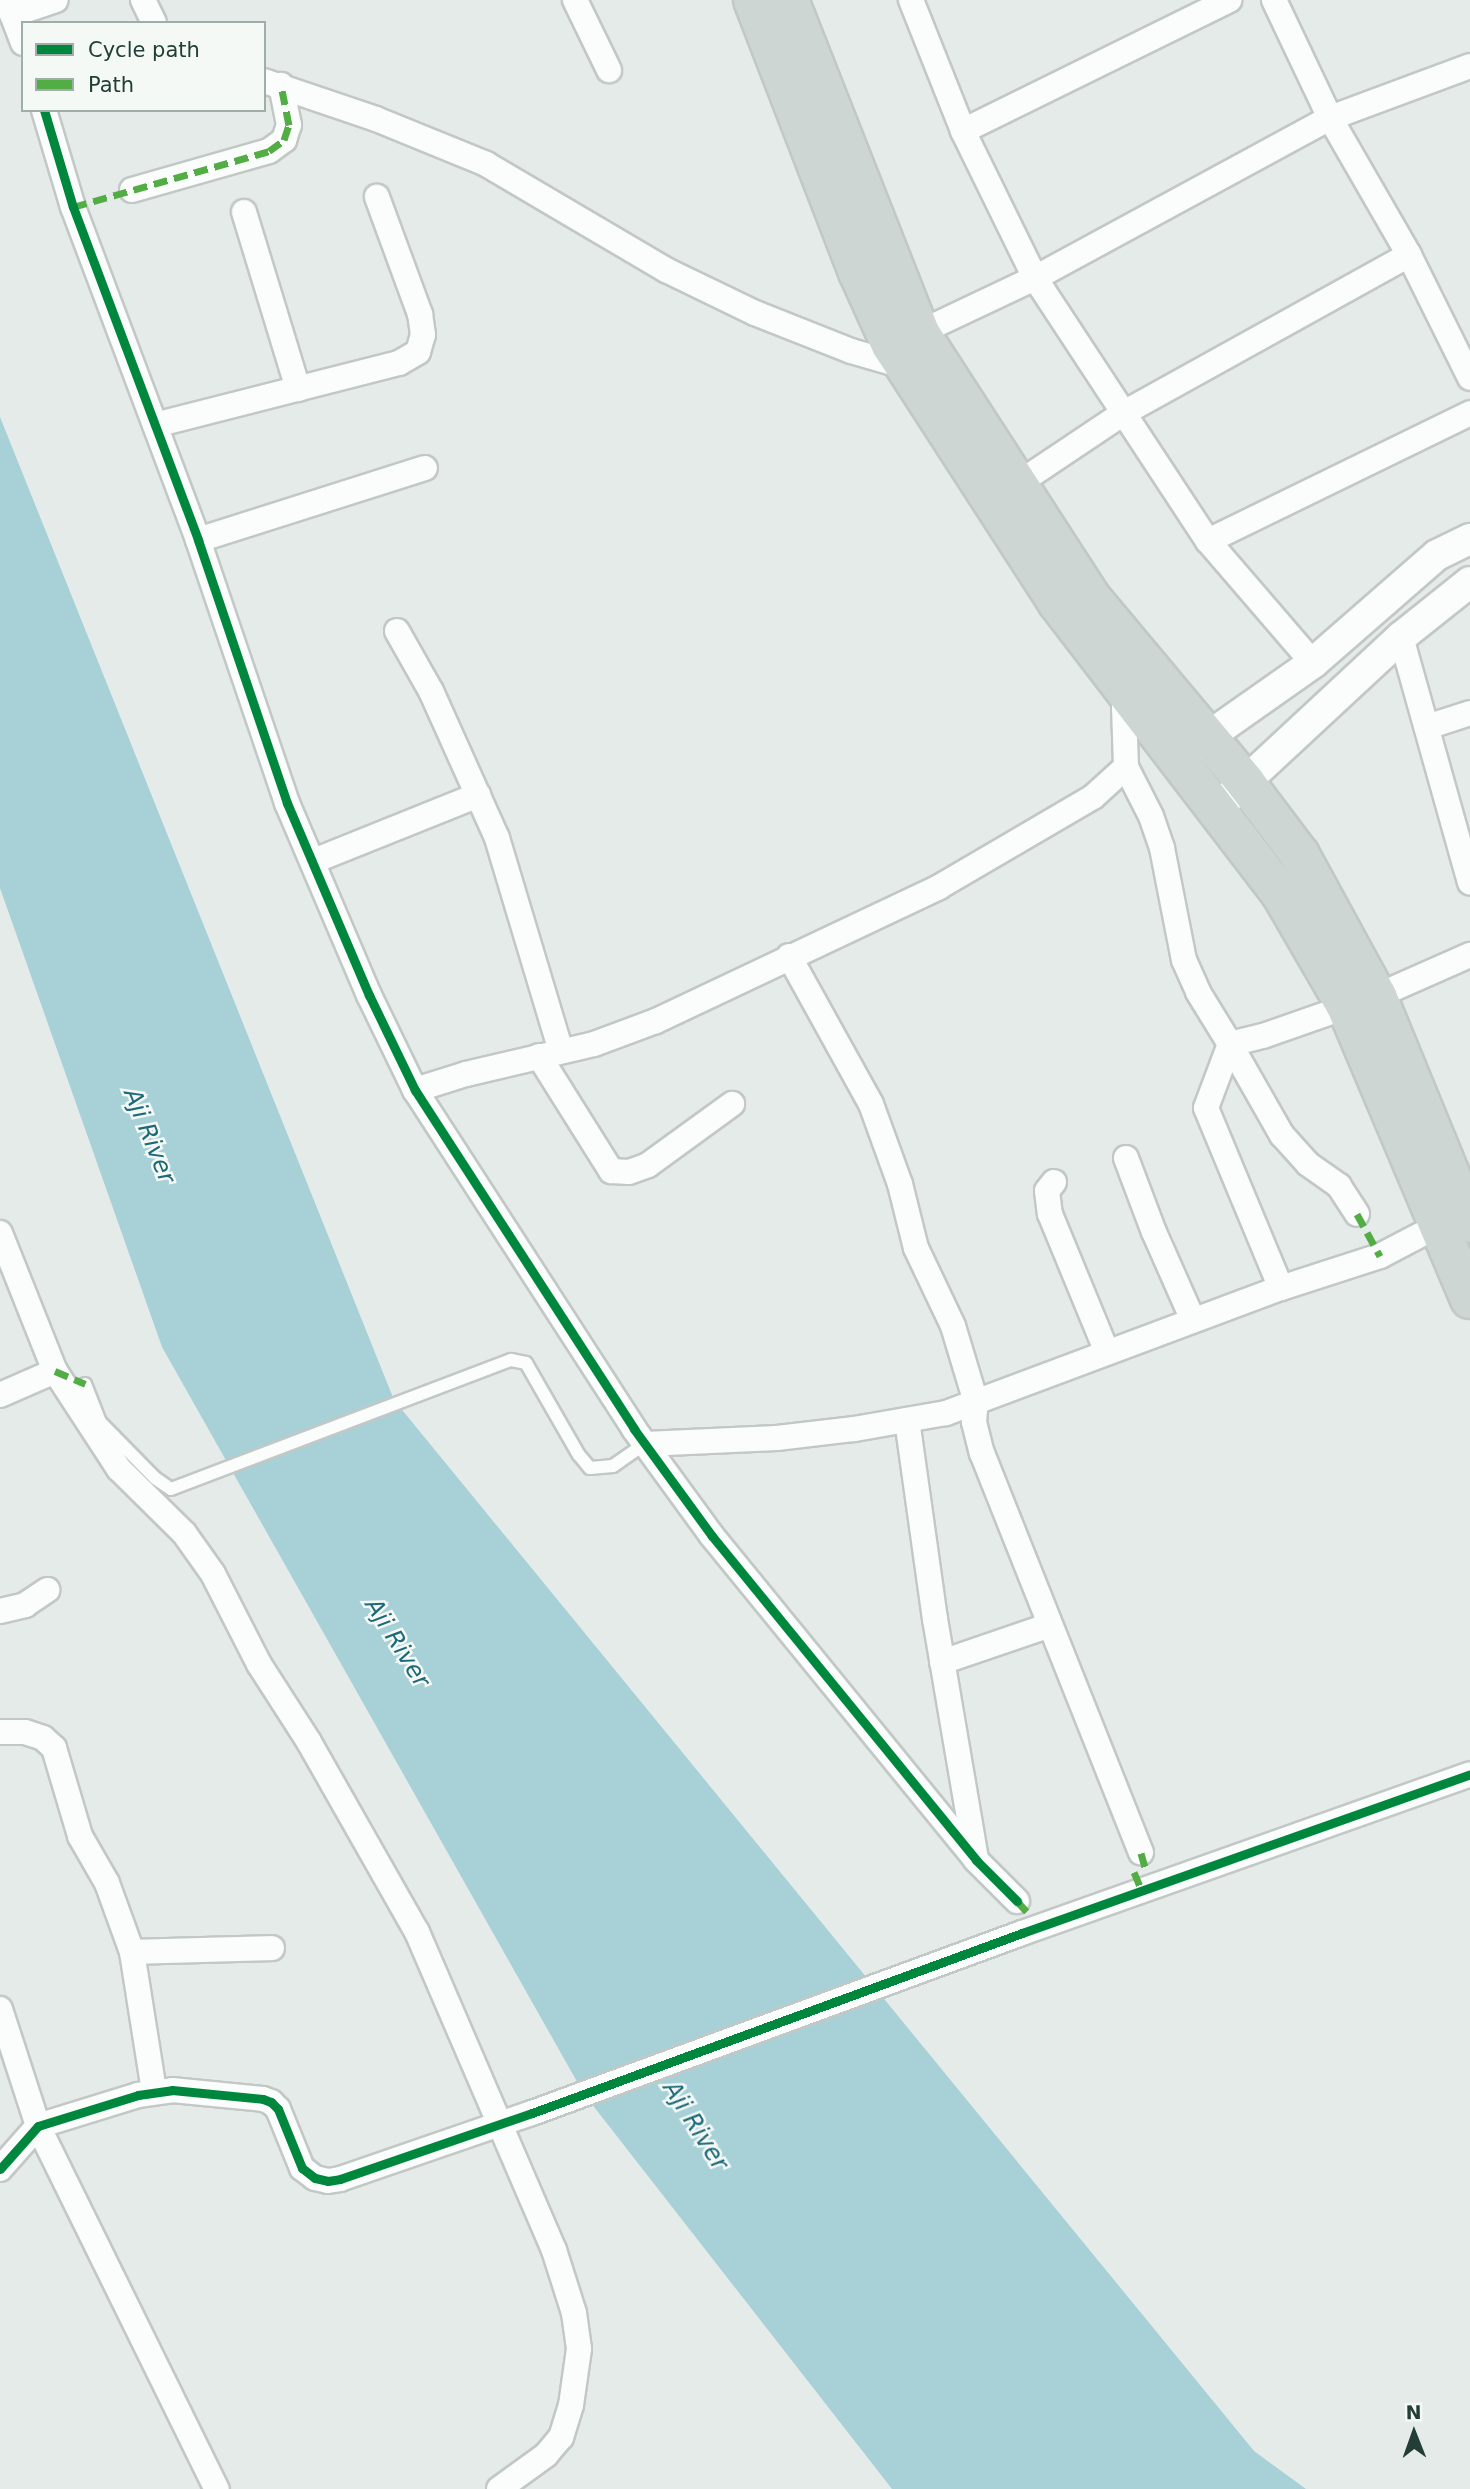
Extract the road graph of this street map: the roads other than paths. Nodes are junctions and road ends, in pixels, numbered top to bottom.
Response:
1 (56, 0) edge
2 (143, 0) edge
3 (575, 0) edge
4 (752, 0) edge
5 (789, 0) edge
6 (911, 0) edge
7 (1229, 0) edge
8 (1275, 0) edge
9 (9, 8) edge
10 (153, 21) edge
11 (21, 38) edge
12 (1470, 66) edge
13 (609, 70) dead end
14 (273, 83) edge
15 (45, 112) edge
16 (1330, 118) junction
17 (963, 131) junction
18 (132, 190) dead end
19 (377, 197) dead end
20 (244, 212) dead end
21 (1409, 255) junction
22 (1035, 278) junction
23 (905, 348) junction
24 (1470, 377) edge
25 (298, 389) junction
26 (1122, 414) junction
27 (1470, 414) edge
28 (155, 425) junction
29 (425, 468) dead end
30 (1016, 485) junction
31 (1470, 539) edge
32 (198, 540) junction
33 (1208, 541) junction
34 (1470, 582) edge
35 (397, 631) dead end
36 (1401, 637) junction
37 (1313, 663) junction
38 (1139, 684) junction
39 (1470, 713) edge
40 (1427, 727) junction
41 (1192, 748) junction
42 (1126, 767) junction
43 (1245, 782) junction
44 (478, 795) junction
45 (1217, 808) junction
46 (314, 861) junction
47 (1470, 883) edge
48 (1470, 955) edge
49 (789, 956) junction
50 (1361, 1001) junction
51 (1230, 1044) junction
52 (550, 1053) junction
53 (415, 1090) junction
54 (732, 1104) dead end
55 (1126, 1158) dead end
56 (1054, 1182) dead end
57 (1357, 1214) dead end
58 (1460, 1218) edge
59 (0, 1233) edge
60 (1281, 1288) junction
61 (1470, 1300) edge
62 (1193, 1321) junction
63 (1107, 1352) junction
64 (55, 1371) junction
65 (85, 1384) dead end
66 (0, 1395) edge
67 (976, 1402) junction
68 (906, 1420) junction
69 (645, 1444) junction
70 (47, 1590) dead end
71 (0, 1611) edge
72 (1050, 1625) junction
73 (942, 1662) junction
74 (0, 1732) edge
75 (1470, 1774) edge
76 (1141, 1853) dead end
77 (976, 1860) junction
78 (1017, 1901) dead end
79 (272, 1948) dead end
80 (132, 1952) junction
81 (2, 2022) edge
82 (153, 2091) junction
83 (498, 2124) junction
84 (38, 2126) junction
85 (0, 2169) edge
86 (217, 2489) edge
87 (499, 2489) edge

1 - 9 street
2 - 10 street
3 - 13 street
4 - 23 main road
5 - 23 main road
6 - 17 street
7 - 17 street
8 - 16 street
9 - 11 street
12 - 16 street
14 - 18 street
14 - 23 street
15 - 28 street
16 - 21 street
16 - 22 street
17 - 22 street
19 - 25 street
20 - 25 street
21 - 24 street
21 - 26 street
22 - 23 street
22 - 26 street
23 - 30 main road
23 - 38 main road
25 - 28 street
26 - 30 street
26 - 33 street
27 - 33 street
28 - 32 street
29 - 32 street
30 - 38 main road
31 - 37 street
32 - 46 street
33 - 37 street
34 - 36 street
35 - 44 street
36 - 40 street
36 - 43 street
37 - 41 street
38 - 41 main road
38 - 42 street
39 - 40 street
40 - 47 street
41 - 43 main road
41 - 45 main road
42 - 49 street
42 - 51 street
43 - 45 street
43 - 50 main road
44 - 46 street
44 - 52 street
45 - 50 main road
46 - 53 street
48 - 50 street
49 - 52 street
49 - 67 street
50 - 51 street
50 - 58 main road
51 - 57 street
51 - 60 street
52 - 53 street
52 - 54 street
53 - 69 street
55 - 62 street
56 - 63 street
58 - 60 street
58 - 61 main road
59 - 64 street
60 - 62 street
62 - 63 street
63 - 67 street
64 - 66 street
64 - 83 street
65 - 69 lane
67 - 68 street
67 - 72 street
68 - 69 street
68 - 73 street
69 - 77 street
70 - 71 street
72 - 73 street
72 - 76 street
73 - 77 street
74 - 80 street
75 - 83 street
77 - 78 street
79 - 80 street
80 - 82 street
81 - 84 street
82 - 83 street
82 - 84 street
83 - 87 street
84 - 85 street
84 - 86 street

